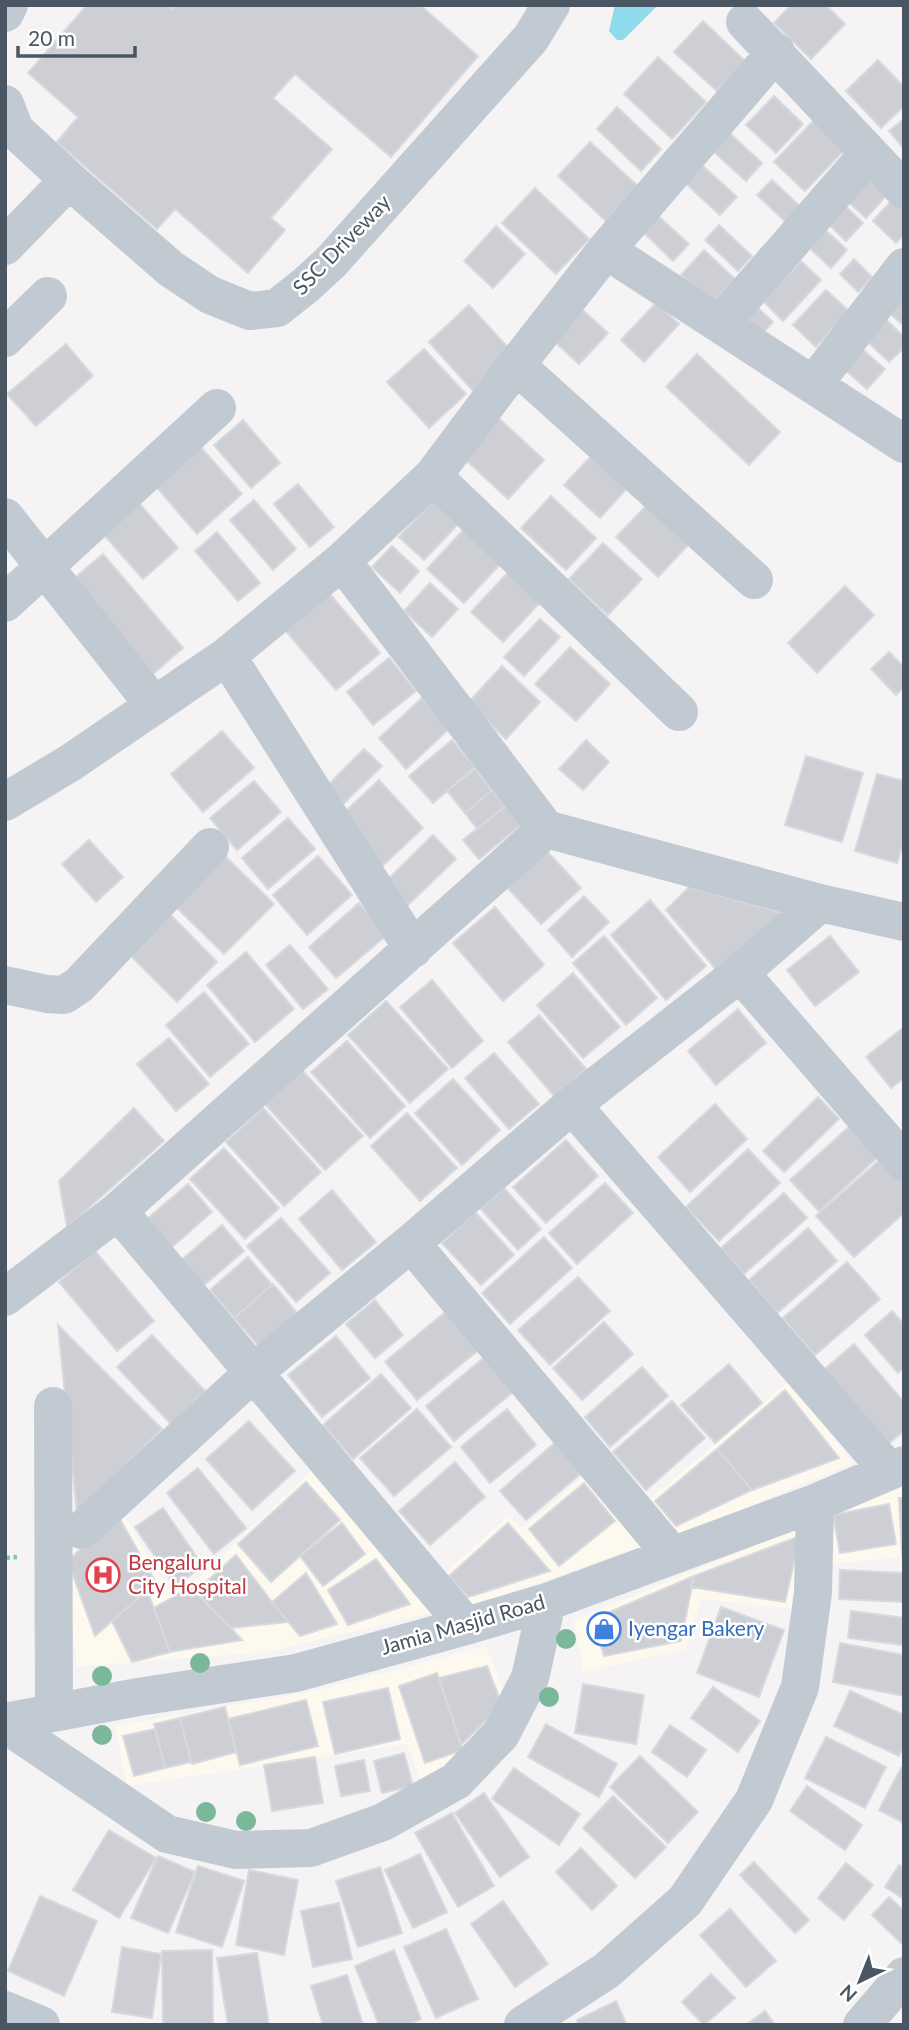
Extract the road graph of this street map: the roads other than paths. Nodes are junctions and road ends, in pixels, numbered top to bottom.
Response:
1 (9, 5) edge
2 (551, 5) edge
3 (5, 13) edge
4 (745, 22) dead end
5 (776, 52) junction
6 (5, 104) edge
7 (869, 153) junction
8 (69, 180) junction
9 (904, 190) edge
10 (5, 246) edge
11 (606, 250) junction
12 (904, 267) edge
13 (48, 296) dead end
14 (720, 324) junction
15 (5, 338) edge
16 (516, 365) junction
17 (813, 385) junction
18 (218, 408) dead end
19 (904, 444) edge
20 (433, 476) junction
21 (5, 517) edge
22 (342, 561) junction
23 (44, 568) junction
24 (754, 580) dead end
25 (5, 603) edge
26 (227, 656) junction
27 (154, 705) junction
28 (679, 712) dead end
29 (5, 802) edge
30 (546, 829) junction
31 (210, 847) dead end
32 (820, 903) junction
33 (904, 922) edge
34 (413, 949) junction
35 (740, 973) junction
36 (5, 985) edge
37 (572, 1105) junction
38 (904, 1162) edge
39 (118, 1211) junction
40 (411, 1243) junction
41 (5, 1297) edge
42 (253, 1373) junction
43 (53, 1406) dead end
44 (897, 1468) edge
45 (815, 1503) junction
46 (82, 1530) dead end
47 (672, 1555) junction
48 (547, 1602) junction
49 (466, 1626) junction
50 (54, 1713) junction
51 (5, 1723) edge
52 (904, 1976) edge
53 (5, 2010) edge
54 (41, 2025) edge
55 (523, 2025) edge
56 (862, 2025) edge

1 - 3 street
2 - 8 street, SSC Driveway
4 - 5 street
5 - 7 street
5 - 11 street
6 - 8 street, SSC Driveway
7 - 9 street
7 - 14 street
8 - 10 street
11 - 14 street
11 - 16 street
12 - 17 street
13 - 15 street
14 - 17 street
16 - 20 street
16 - 24 street
17 - 19 street
18 - 23 street
20 - 22 street
20 - 28 street
21 - 23 street
22 - 26 street
22 - 30 street
23 - 25 street
23 - 27 street
26 - 27 street
26 - 34 street
27 - 29 street
30 - 32 street
30 - 34 street
31 - 36 street
32 - 33 street
32 - 35 street
34 - 39 street
35 - 37 street
35 - 38 street
37 - 40 street
37 - 44 street
39 - 41 street
39 - 42 street
40 - 42 street
40 - 47 street
42 - 46 street
42 - 49 street
43 - 50 street
44 - 45 street, Jamia Masjid Road
45 - 47 street, Jamia Masjid Road
45 - 55 street
47 - 48 street, Jamia Masjid Road
48 - 49 street, Jamia Masjid Road
48 - 51 street
49 - 50 street, Jamia Masjid Road
50 - 51 street, Jamia Masjid Road
52 - 56 street
53 - 54 street

